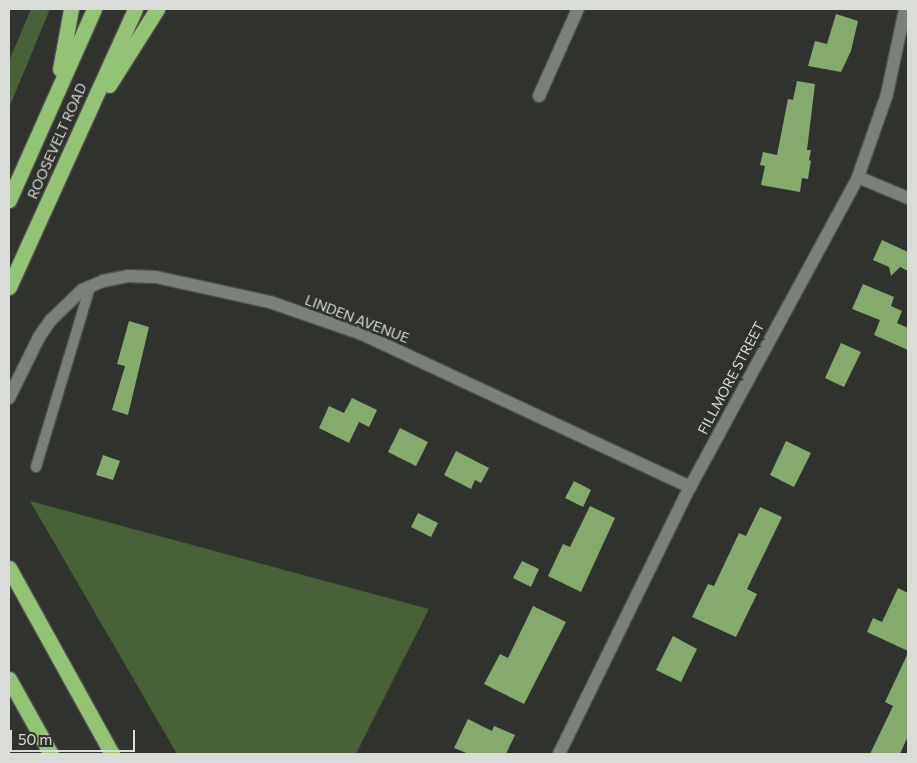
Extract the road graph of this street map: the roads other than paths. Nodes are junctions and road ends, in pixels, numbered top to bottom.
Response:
1 (71, 9) edge
2 (94, 9) edge
3 (135, 9) edge
4 (157, 9) edge
5 (578, 9) edge
6 (905, 9) edge
7 (56, 92) junction
8 (539, 96) dead end
9 (80, 131) junction
10 (858, 177) junction
11 (908, 198) edge
12 (9, 200) edge
13 (9, 287) edge
14 (90, 287) junction
15 (9, 398) edge
16 (36, 467) dead end
17 (690, 487) junction
18 (9, 568) edge
19 (9, 679) edge
20 (51, 754) edge
21 (112, 754) edge
22 (559, 754) edge

1 - 7 highway
2 - 7 highway, ROOSEVELT ROAD
3 - 9 highway, ROOSEVELT ROAD
4 - 9 highway
5 - 8 street
6 - 10 street, FILLMORE STREET
7 - 12 highway, ROOSEVELT ROAD
9 - 13 highway, ROOSEVELT ROAD
10 - 11 street
10 - 17 street, FILLMORE STREET
14 - 15 street, LINDEN AVENUE
14 - 16 lane
14 - 17 street, LINDEN AVENUE
17 - 22 street, FILLMORE STREET
18 - 21 highway
19 - 20 highway

